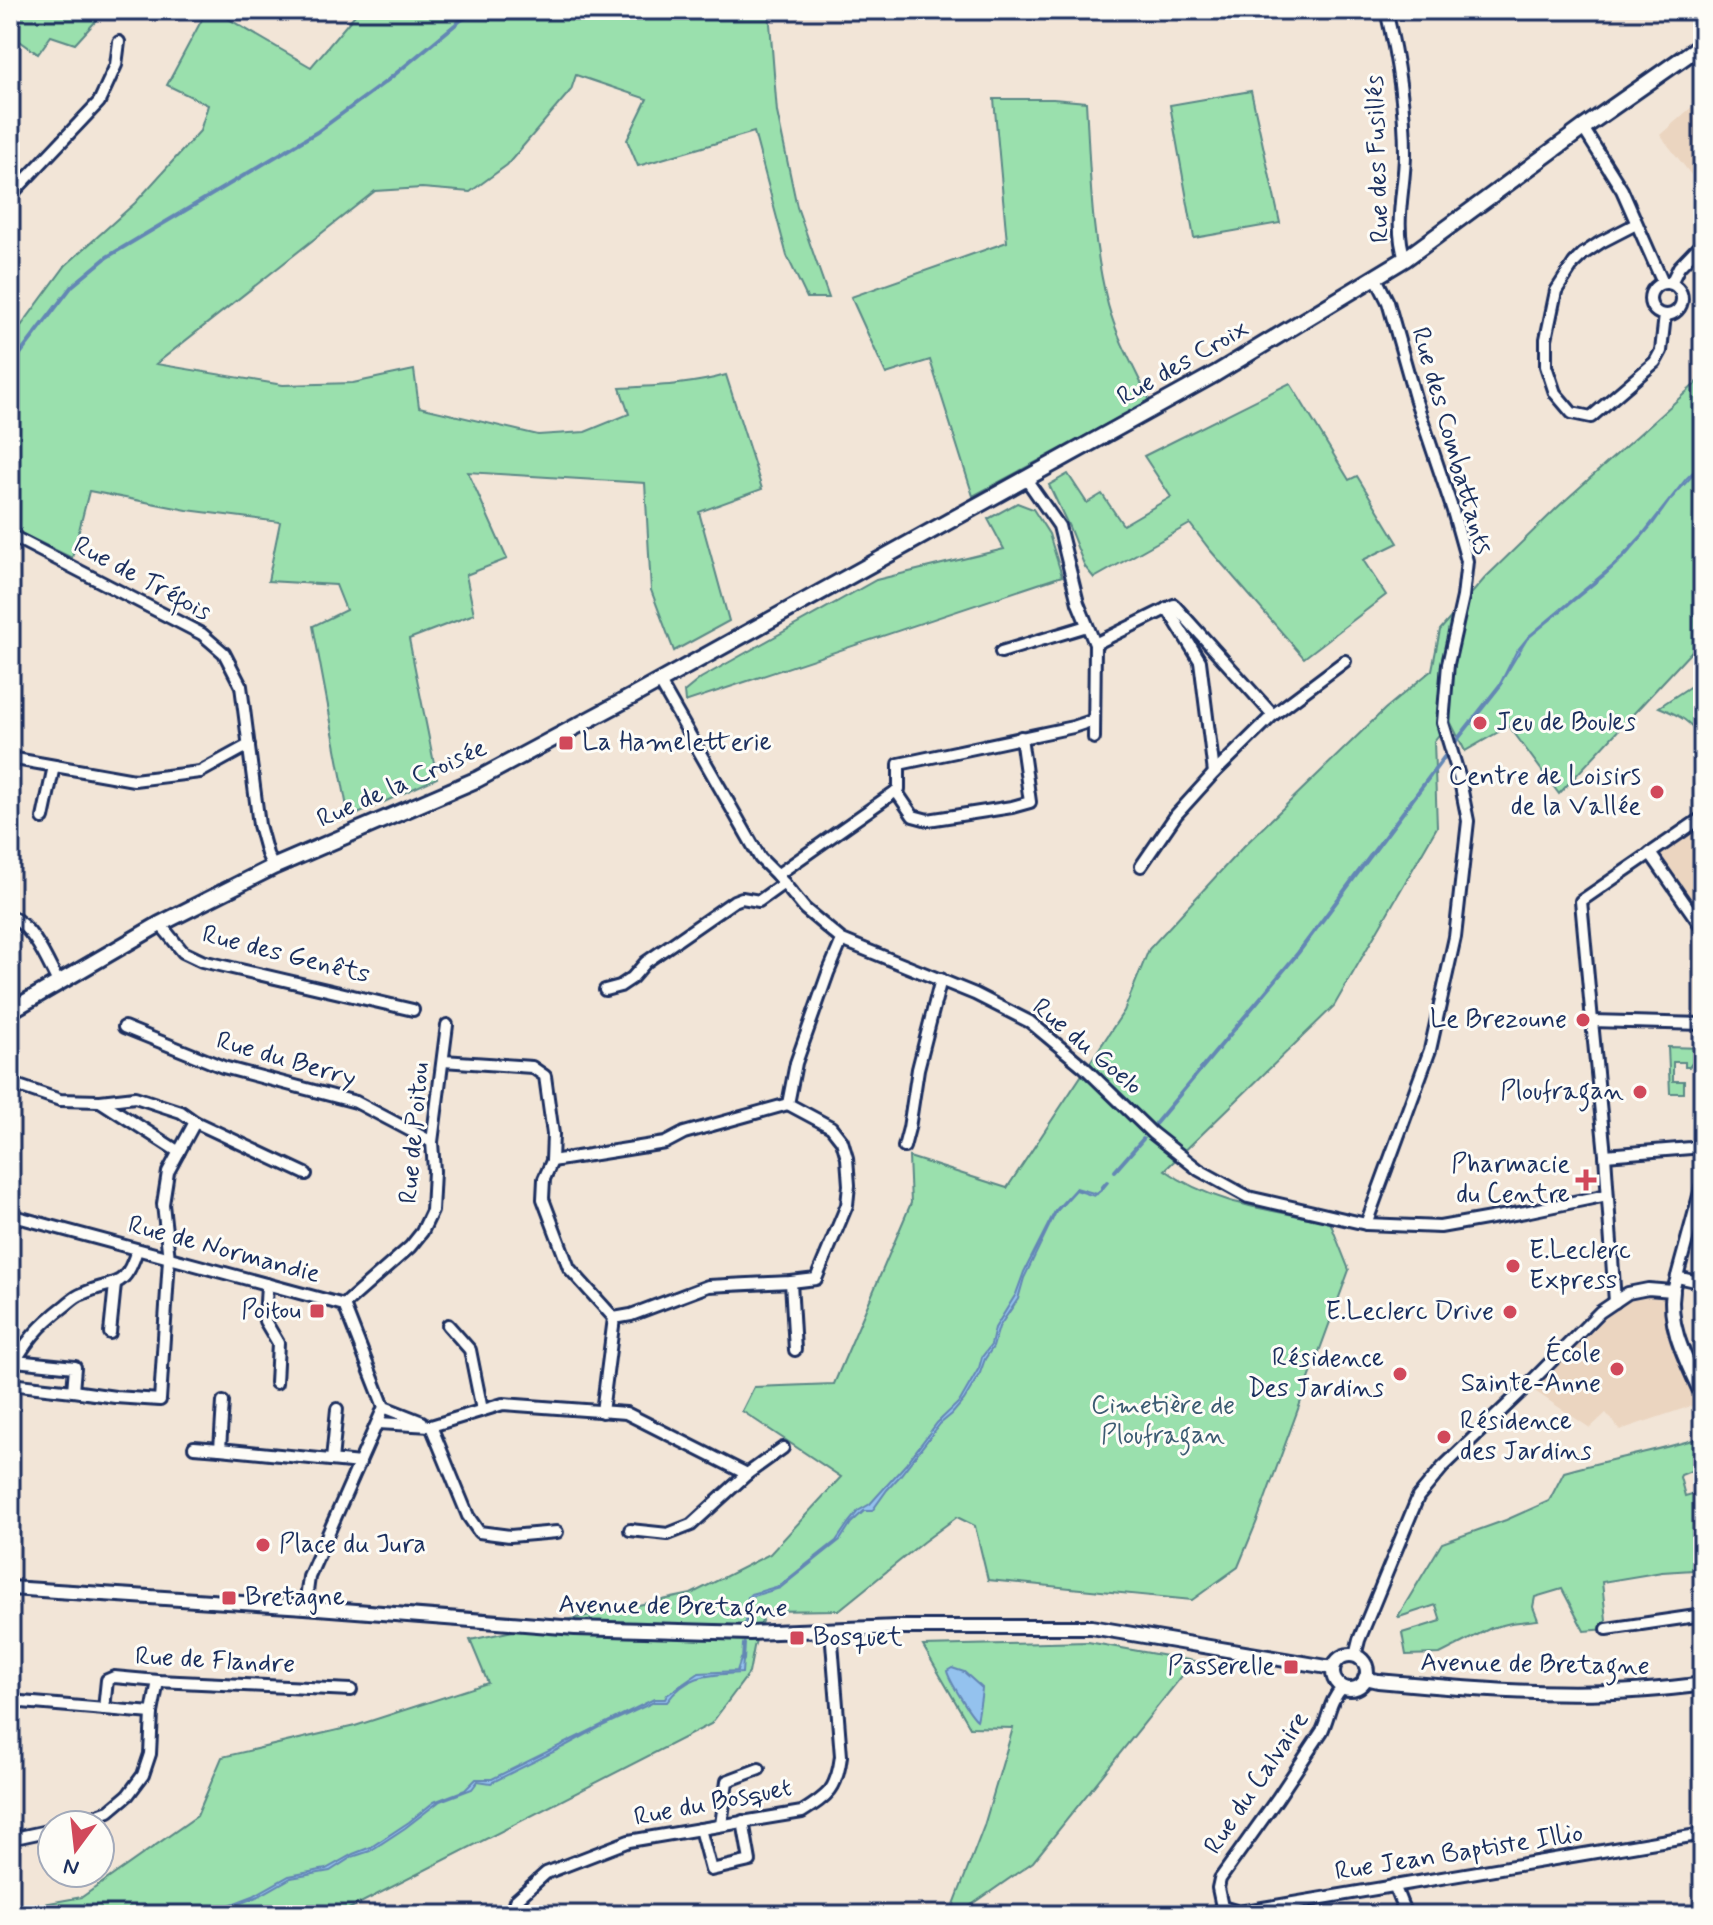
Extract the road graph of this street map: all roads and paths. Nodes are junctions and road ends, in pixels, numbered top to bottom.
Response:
1 (1386, 10) edge
2 (119, 42) dead end
3 (1703, 44) edge
4 (1583, 128) junction
5 (10, 196) edge
6 (1636, 224) junction
7 (1703, 242) edge
8 (1405, 259) junction
9 (1376, 278) junction
10 (1667, 283) junction
11 (1665, 315) junction
12 (1026, 479) junction
13 (10, 535) edge
14 (1171, 606) junction
15 (1087, 626) junction
16 (1095, 644) junction
17 (1215, 650) junction
18 (1001, 652) dead end
19 (1200, 661) junction
20 (1345, 661) dead end
21 (659, 681) junction
22 (1273, 715) junction
23 (1094, 720) junction
24 (1021, 737) junction
25 (1094, 738) dead end
26 (249, 745) junction
27 (10, 758) edge
28 (54, 766) junction
29 (1214, 773) junction
30 (896, 791) junction
31 (1703, 817) edge
32 (43, 818) dead end
33 (1650, 853) junction
34 (1141, 866) dead end
35 (273, 867) junction
36 (780, 879) junction
37 (10, 916) edge
38 (160, 924) junction
39 (1703, 929) edge
40 (842, 940) junction
41 (941, 979) junction
42 (58, 982) junction
43 (605, 990) dead end
44 (413, 1010) dead end
45 (10, 1011) edge
46 (1592, 1021) junction
47 (1703, 1024) edge
48 (447, 1025) dead end
49 (124, 1027) dead end
50 (443, 1061) junction
51 (10, 1083) edge
52 (100, 1101) junction
53 (788, 1104) junction
54 (195, 1122) junction
55 (432, 1142) junction
56 (904, 1147) dead end
57 (1703, 1147) edge
58 (179, 1152) junction
59 (1605, 1155) junction
60 (552, 1161) junction
61 (306, 1174) dead end
62 (1703, 1181) edge
63 (1607, 1195) junction
64 (1699, 1209) edge
65 (10, 1215) edge
66 (1366, 1224) junction
67 (137, 1250) junction
68 (169, 1259) junction
69 (1677, 1277) junction
70 (791, 1282) junction
71 (1703, 1283) edge
72 (115, 1284) junction
73 (267, 1284) junction
74 (1673, 1291) junction
75 (1615, 1302) junction
76 (344, 1305) junction
77 (614, 1318) junction
78 (448, 1325) dead end
79 (110, 1333) dead end
80 (795, 1350) dead end
81 (15, 1361) junction
82 (10, 1373) edge
83 (276, 1383) dead end
84 (10, 1384) edge
85 (73, 1391) junction
86 (1703, 1398) edge
87 (223, 1402) dead end
88 (384, 1407) junction
89 (337, 1409) dead end
90 (482, 1410) junction
91 (602, 1412) junction
92 (378, 1423) junction
93 (431, 1426) junction
94 (194, 1447) dead end
95 (783, 1448) dead end
96 (220, 1449) junction
97 (332, 1460) junction
98 (360, 1463) junction
99 (747, 1474) junction
100 (630, 1530) dead end
101 (557, 1532) dead end
102 (10, 1588) edge
103 (305, 1607) junction
104 (1703, 1615) edge
105 (1607, 1629) dead end
106 (831, 1630) junction
107 (1355, 1656) junction
108 (1333, 1668) junction
109 (1365, 1678) junction
110 (158, 1681) junction
111 (1703, 1684) edge
112 (1343, 1687) junction
113 (351, 1690) dead end
114 (10, 1701) edge
115 (104, 1709) junction
116 (152, 1713) junction
117 (759, 1769) dead end
118 (111, 1809) edge
119 (743, 1821) junction
120 (721, 1825) junction
121 (700, 1829) junction
122 (36, 1833) edge
123 (1703, 1834) edge
124 (10, 1839) edge
125 (1394, 1885) junction
126 (1222, 1907) junction
127 (487, 1915) edge
128 (497, 1915) edge
129 (511, 1915) edge
130 (1211, 1915) edge
131 (1406, 1915) edge

1 - 8 street, Rue des Fusillés
2 - 5 street
3 - 4 main road, Rue des Croix
4 - 6 street
4 - 8 main road, Rue des Croix
6 - 10 street
6 - 11 street
7 - 10 street
8 - 9 main road, Rue des Croix
9 - 12 main road, Rue des Croix
9 - 66 street, Rue des Combattants
10 - 11 street
10 - 11 street
12 - 15 street
12 - 21 main road, Rue des Croix
13 - 26 street, Rue de Tréfois
14 - 16 street
14 - 17 street
14 - 19 street
15 - 16 street
15 - 18 street
16 - 23 street
17 - 19 street
17 - 22 street
19 - 29 street
20 - 22 street
21 - 35 main road, Rue de la Croisée
21 - 36 street, Rue du Goelo
22 - 29 street
23 - 24 street
23 - 25 street
24 - 30 street
24 - 30 street
26 - 28 street
26 - 35 street, Rue de Tréfois
27 - 28 street
28 - 32 street
29 - 34 street
30 - 36 street
31 - 33 street
33 - 39 street
33 - 46 street
35 - 38 main road, Rue de la Croisée
36 - 40 street, Rue du Goelo
36 - 43 street
37 - 42 street
38 - 42 main road, Rue de la Croisée
38 - 44 street, Rue des Genêts
40 - 41 street, Rue du Goelo
40 - 53 street
41 - 56 street
41 - 66 street, Rue du Goelo
42 - 45 main road, Rue de la Croisée
46 - 47 street
46 - 59 street
48 - 50 street, Rue de Poitou
49 - 55 street, Rue du Berry
50 - 55 street, Rue de Poitou
50 - 60 street
51 - 52 street
52 - 54 street
52 - 58 street
53 - 60 street
53 - 70 street
54 - 58 street
54 - 61 street
55 - 76 street, Rue de Poitou
57 - 59 street
58 - 68 street
59 - 63 street
60 - 77 street
62 - 64 street
63 - 66 street, Rue du Goelo
63 - 75 street
64 - 69 street
65 - 67 street, Rue de Normandie
67 - 68 street, Rue de Normandie
67 - 72 street
68 - 73 street, Rue de Normandie
68 - 85 street
69 - 71 street
69 - 74 street
70 - 77 street
70 - 80 street
72 - 79 street
72 - 81 street
73 - 76 street, Rue de Normandie
73 - 83 street
74 - 75 street
74 - 86 street
75 - 107 street
76 - 88 street, Rue de Normandie
77 - 91 street
78 - 90 street
81 - 82 street
81 - 85 street
84 - 85 street
87 - 96 street
88 - 92 street
88 - 93 street
89 - 97 street
90 - 91 street
90 - 93 street
91 - 99 street
92 - 93 street
92 - 98 street
93 - 101 street
94 - 96 street
95 - 99 street
96 - 97 street
97 - 98 street
98 - 103 street
99 - 100 street
102 - 103 street, Avenue de Bretagne
103 - 106 street, Avenue de Bretagne
104 - 105 street
106 - 108 street, Avenue de Bretagne
106 - 119 street, Rue du Bosquet
107 - 108 street
107 - 109 street
108 - 112 street
109 - 111 street, Avenue de Bretagne
109 - 112 street
110 - 113 street, Rue de Flandre
110 - 115 street, Rue de Flandre
110 - 116 street
112 - 126 street, Rue du Calvaire
114 - 115 street
115 - 116 street
116 - 118 street
117 - 120 street
119 - 120 street, Rue du Bosquet
119 - 121 street
120 - 121 street, Rue du Bosquet
121 - 129 street, Rue du Bosquet
122 - 124 street
123 - 125 street, Rue Jean Baptiste Illio
125 - 126 street, Rue Jean Baptiste Illio
125 - 131 street
126 - 130 street
127 - 128 street

